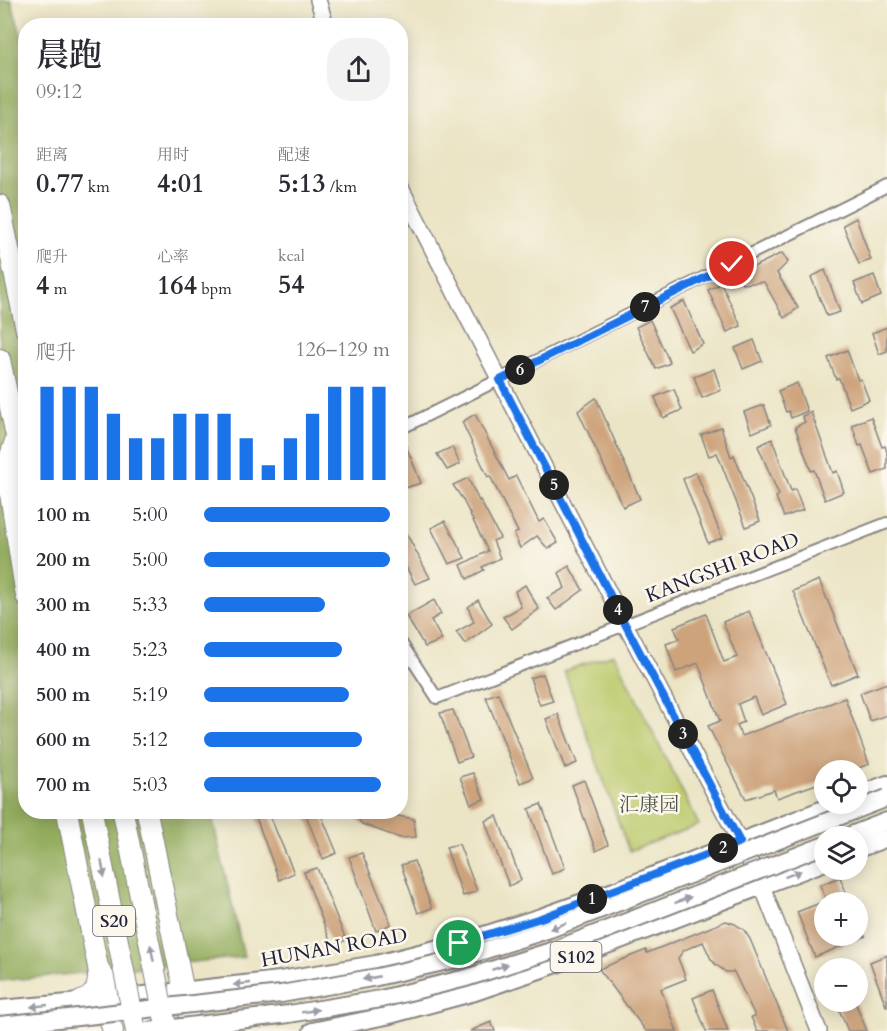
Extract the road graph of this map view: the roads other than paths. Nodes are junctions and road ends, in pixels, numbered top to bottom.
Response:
1 (318, 0) edge
2 (324, 18) edge
3 (887, 186) edge
4 (408, 202) edge
5 (0, 205) edge
6 (18, 292) edge
7 (0, 358) edge
8 (500, 380) junction
9 (408, 425) edge
10 (16, 438) junction
11 (18, 447) edge
12 (887, 523) edge
13 (18, 545) edge
14 (625, 624) junction
15 (408, 653) edge
16 (887, 784) edge
17 (868, 791) edge
18 (887, 798) edge
19 (814, 813) edge
20 (68, 819) edge
21 (93, 819) edge
22 (124, 819) edge
23 (148, 819) edge
24 (887, 821) edge
25 (868, 828) edge
26 (887, 838) edge
27 (740, 842) junction
28 (868, 845) edge
29 (814, 849) edge
30 (814, 866) edge
31 (762, 886) junction
32 (98, 967) junction
33 (184, 990) junction
34 (127, 997) junction
35 (103, 1000) junction
36 (79, 1002) junction
37 (0, 1010) edge
38 (0, 1024) edge
39 (113, 1031) edge
40 (136, 1031) edge
41 (147, 1031) edge
42 (168, 1031) edge
43 (192, 1031) edge
44 (312, 1031) edge
45 (819, 1031) edge

1 - 2 main road
3 - 8 street
4 - 8 main road
5 - 6 highway
7 - 10 highway
8 - 9 street
8 - 14 main road
10 - 11 highway
10 - 13 highway
12 - 14 street, KANGSHI ROAD
14 - 15 street, KANGSHI ROAD
14 - 27 main road
16 - 17 main road
18 -> 38 main road, bridge
19 - 27 main road, HUNAN ROAD / S102
20 - 32 highway
21 -> 40 highway, S20, bridge
42 -> 22 highway, S20, bridge
23 - 33 highway
24 - 25 main road
26 - 28 main road
27 - 31 main road
27 -> 33 main road, HUNAN ROAD / S102
41 -> 29 main road, bridge
31 -> 30 main road, S102
31 - 44 main road, S102
31 - 45 main road
32 - 34 highway
32 - 35 highway
32 - 36 highway
33 - 34 main road, HUNAN ROAD / S102
33 - 43 highway
34 - 35 main road, HUNAN ROAD / S102
34 - 42 highway
35 - 36 main road, HUNAN ROAD
35 - 39 highway
35 - 41 highway
36 -> 37 main road, HUNAN ROAD

